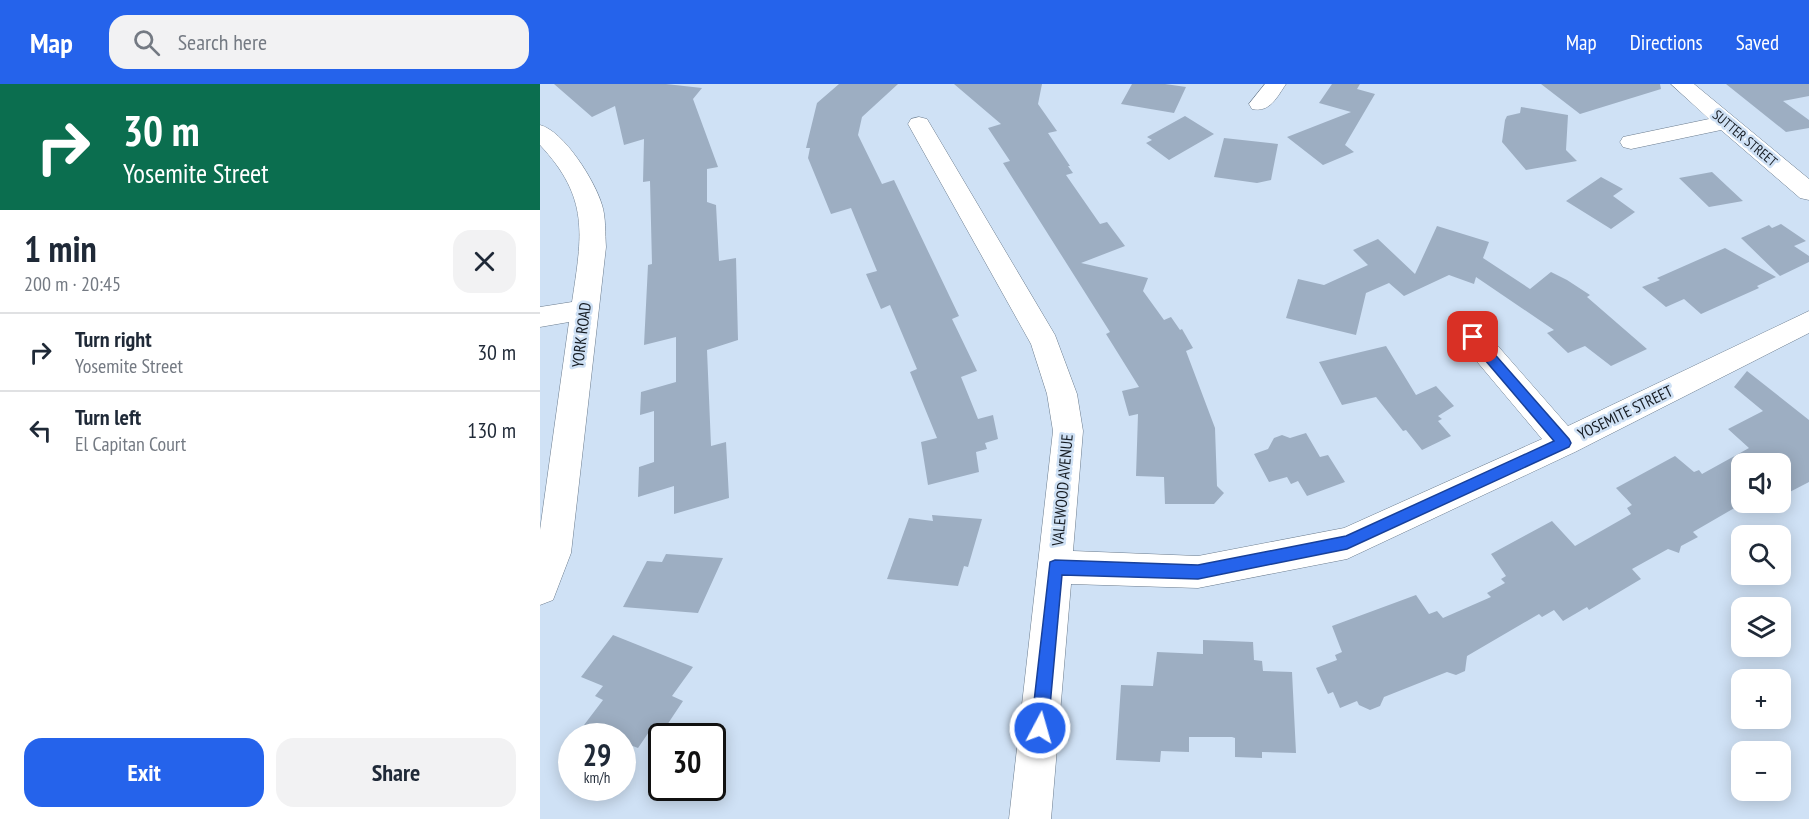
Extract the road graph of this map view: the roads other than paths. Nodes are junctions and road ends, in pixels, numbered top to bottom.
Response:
1 (1276, 84) edge
2 (1681, 84) edge
3 (1260, 104) dead end
4 (1726, 122) junction
5 (919, 124) dead end
6 (540, 132) edge
7 (1631, 142) dead end
8 (1809, 192) edge
9 (584, 310) junction
10 (540, 317) edge
11 (1809, 321) edge
12 (1473, 337) dead end
13 (1564, 443) junction
14 (1055, 567) junction
15 (540, 588) edge
16 (1030, 819) edge

1 - 3 street
2 - 4 street, SUTTER STREET
4 - 7 street
4 - 8 street, SUTTER STREET
5 - 14 street, VALEWOOD AVENUE
6 - 9 street, YORK ROAD
9 - 10 street
9 - 15 street, YORK ROAD
11 - 13 street, YOSEMITE STREET
12 - 13 street
13 - 14 street, YOSEMITE STREET
14 - 16 street, VALEWOOD AVENUE

